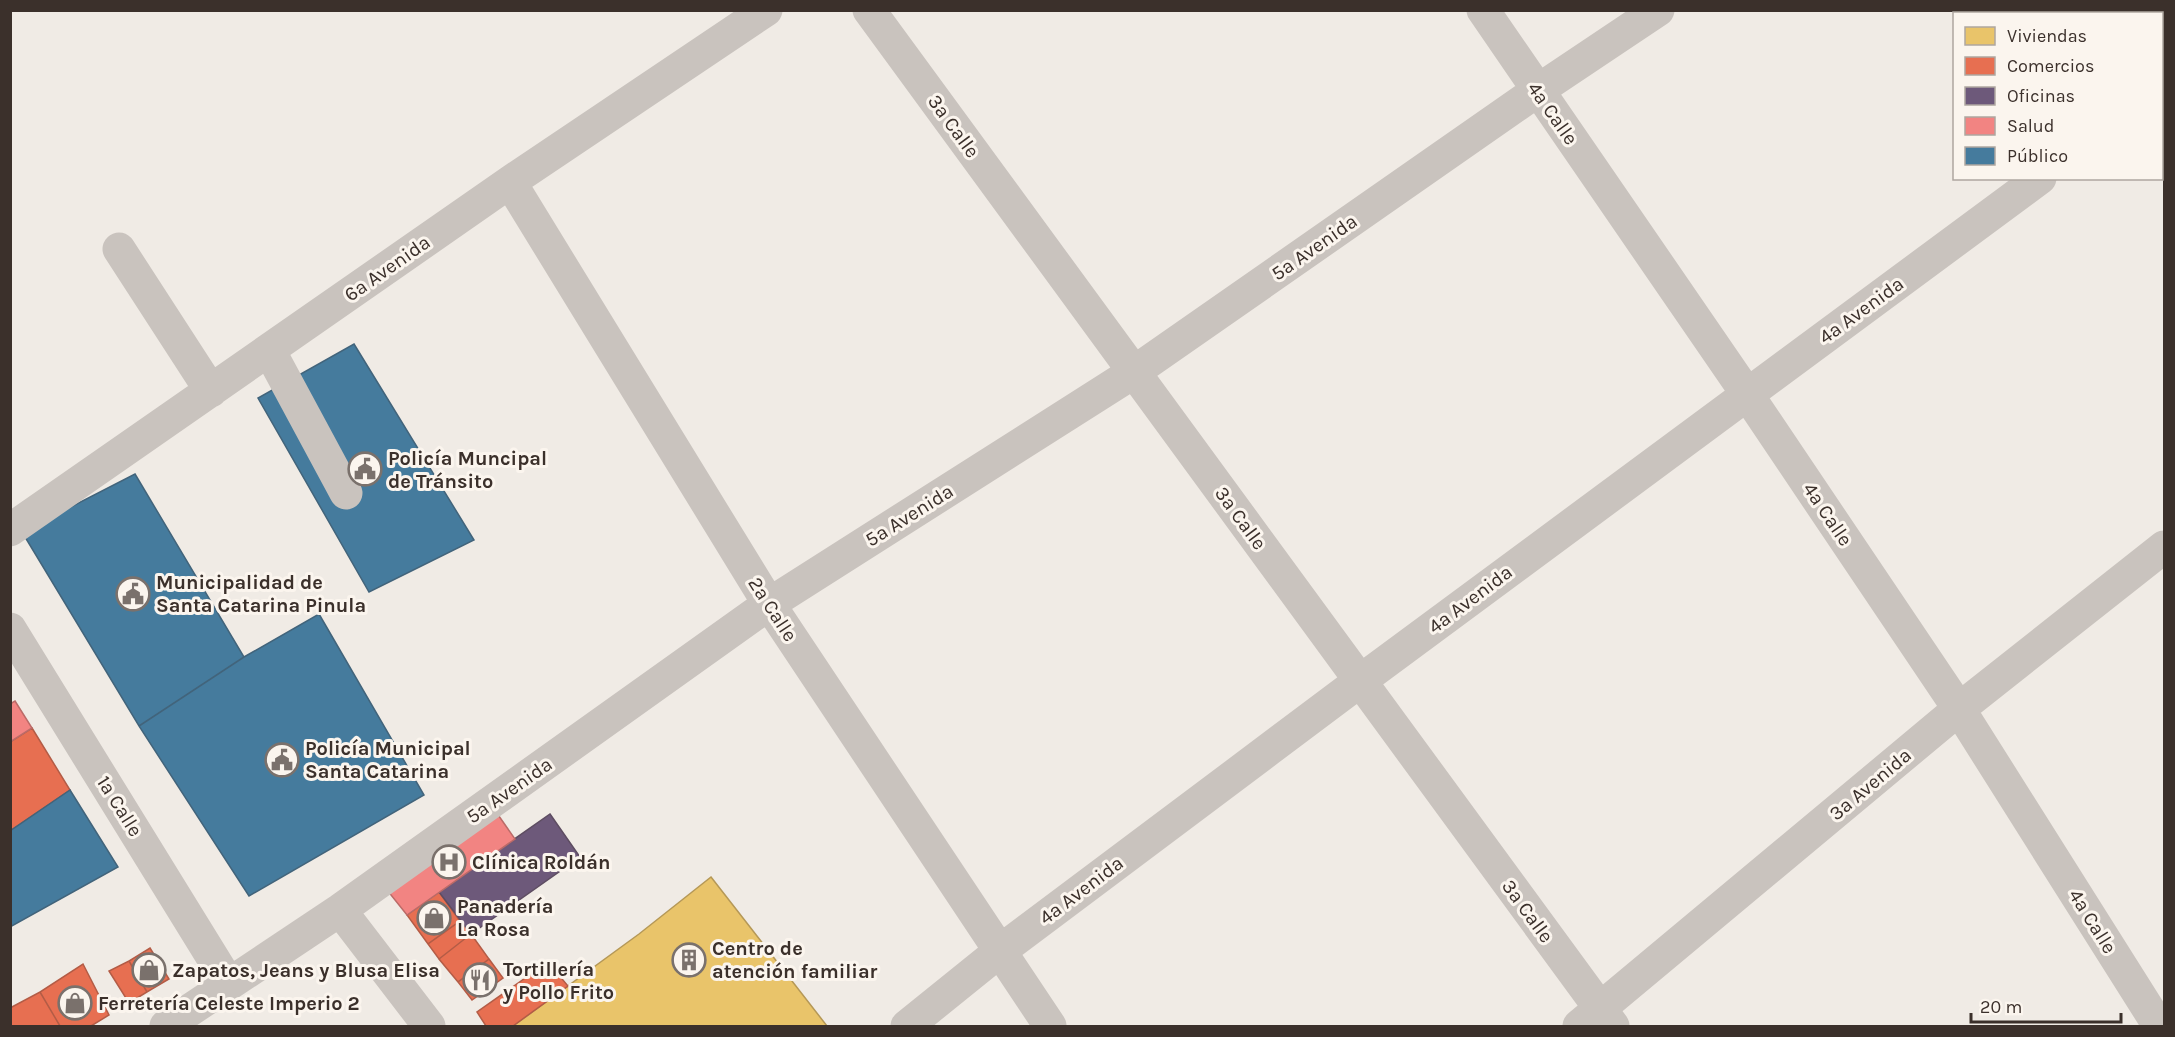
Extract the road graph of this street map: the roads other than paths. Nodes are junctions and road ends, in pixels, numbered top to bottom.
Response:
1 (766, 10) edge
2 (869, 10) edge
3 (1483, 10) edge
4 (1658, 10) edge
5 (1537, 91) junction
6 (2037, 180) edge
7 (510, 182) junction
8 (119, 249) dead end
9 (269, 350) junction
10 (1134, 372) junction
11 (211, 391) junction
12 (1747, 394) junction
13 (346, 493) dead end
14 (10, 530) edge
15 (2164, 547) edge
16 (769, 604) junction
17 (10, 629) edge
18 (1360, 681) junction
19 (1959, 710) junction
20 (340, 910) junction
21 (1000, 951) junction
22 (229, 984) junction
23 (1598, 1021) edge
24 (166, 1026) edge
25 (429, 1026) edge
26 (907, 1026) edge
27 (1050, 1026) edge
28 (2159, 1026) edge

1 - 7 street, 6a Avenida
2 - 10 street, 3a Calle
3 - 5 street, 4a Calle
4 - 5 street, 5a Avenida
5 - 10 street, 5a Avenida
5 - 12 street, 4a Calle
6 - 12 street, 4a Avenida
7 - 9 street, 6a Avenida
7 - 16 street, 2a Calle
8 - 11 street
9 - 11 street, 6a Avenida
9 - 13 street
10 - 16 street, 5a Avenida
10 - 18 street, 3a Calle
11 - 14 street, 6a Avenida
12 - 18 street, 4a Avenida
12 - 19 street, 4a Calle
15 - 19 street, 3a Avenida
16 - 20 street, 5a Avenida
16 - 21 street, 2a Calle
17 - 22 street, 1a Calle
18 - 21 street, 4a Avenida
18 - 23 street, 3a Calle
19 - 23 street, 3a Avenida
19 - 28 street, 4a Calle
20 - 22 street, 5a Avenida
20 - 25 street
21 - 26 street, 4a Avenida
21 - 27 street, 2a Calle
22 - 24 street, 5a Avenida

